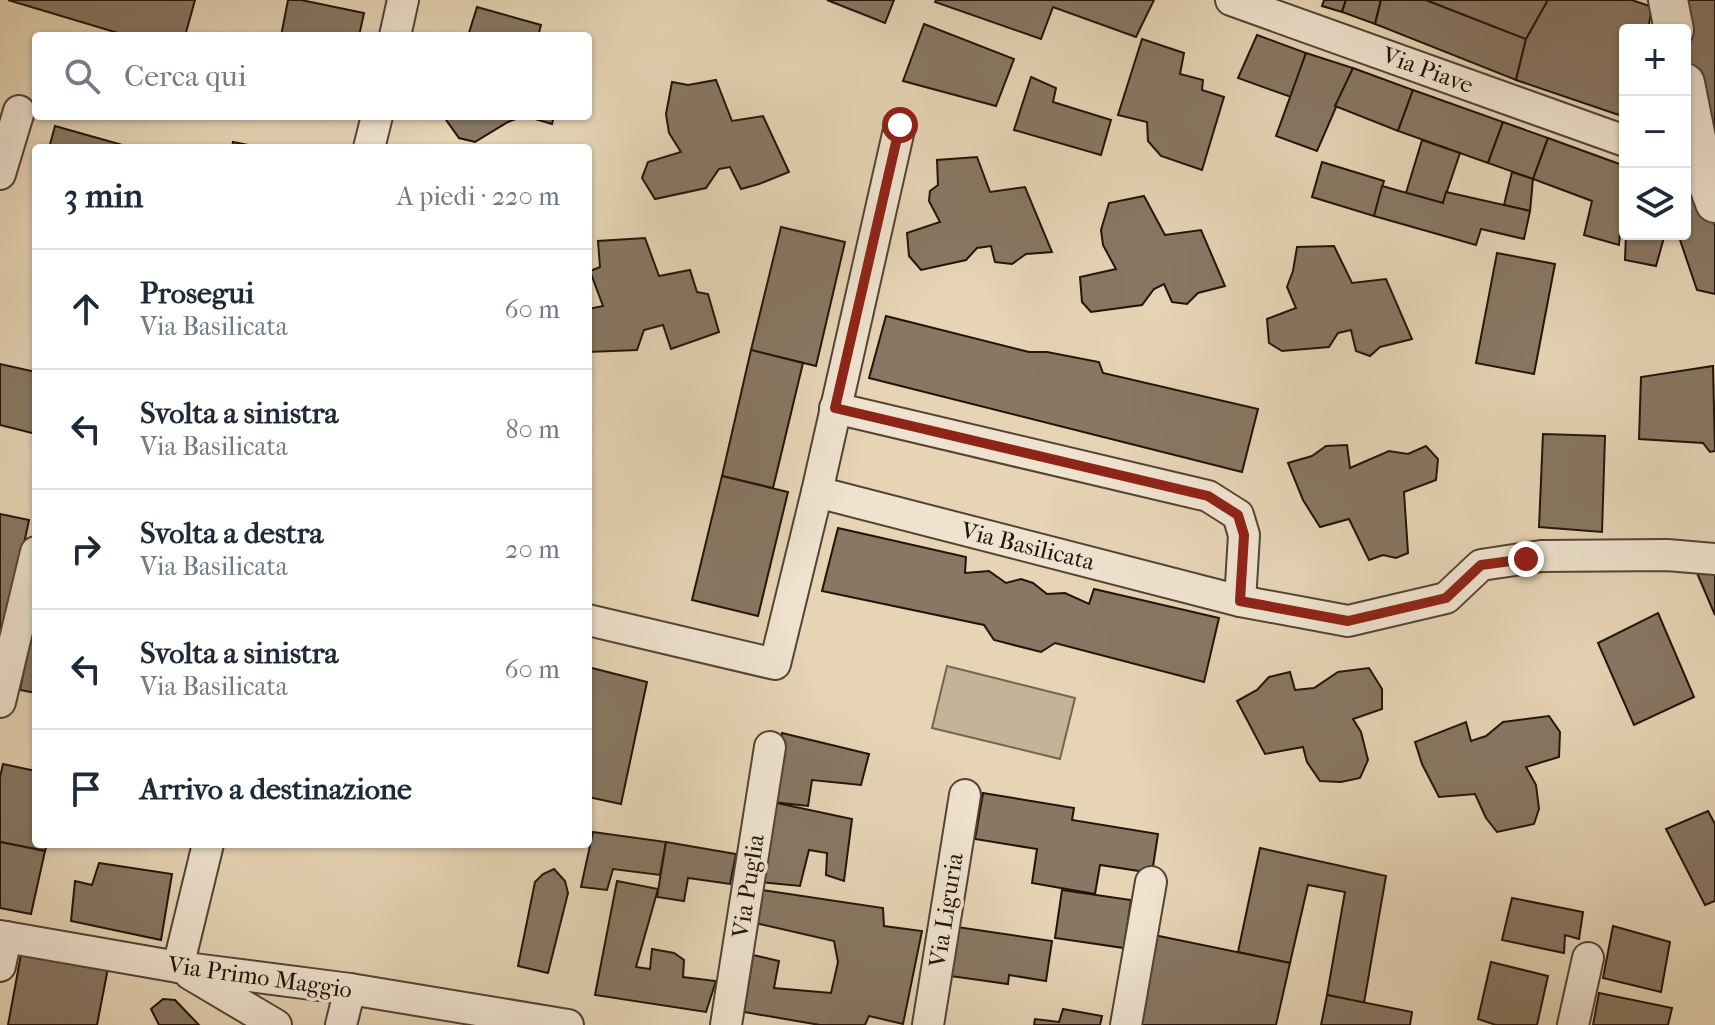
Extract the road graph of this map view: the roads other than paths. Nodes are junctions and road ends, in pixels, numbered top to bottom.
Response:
1 (403, 0) edge
2 (1231, 0) edge
3 (1668, 0) edge
4 (1673, 24) edge
5 (396, 32) edge
6 (1687, 96) edge
7 (19, 111) dead end
8 (376, 120) edge
9 (900, 125) dead end
10 (1619, 139) edge
11 (370, 144) edge
12 (0, 174) edge
13 (1701, 178) edge
14 (835, 408) junction
15 (817, 492) junction
16 (1715, 559) edge
17 (32, 569) edge
18 (1240, 601) junction
19 (592, 621) edge
20 (0, 702) edge
21 (770, 747) dead end
22 (965, 795) dead end
23 (207, 848) edge
24 (1151, 882) dead end
25 (2, 946) edge
26 (1588, 958) dead end
27 (178, 967) junction
28 (350, 989) junction
29 (276, 1025) edge
30 (341, 1025) edge
31 (568, 1025) edge
32 (726, 1025) edge
33 (928, 1025) edge
34 (1126, 1025) edge
35 (1573, 1025) edge

1 - 5 street
2 - 10 street, Via Piave
3 - 4 street
6 - 13 street
7 - 12 street
8 - 11 street
9 - 14 street
14 - 15 street
14 - 18 street
15 - 18 street, Via Basilicata
15 - 19 street
16 - 18 street, Via Basilicata
17 - 20 street
21 - 32 street, Via Puglia
22 - 33 street, Via Liguria
23 - 27 street
24 - 34 street
25 - 27 street, Via Primo Maggio
26 - 35 street
27 - 28 street, Via Primo Maggio
27 - 29 street
28 - 30 street
28 - 31 street, Via Primo Maggio

